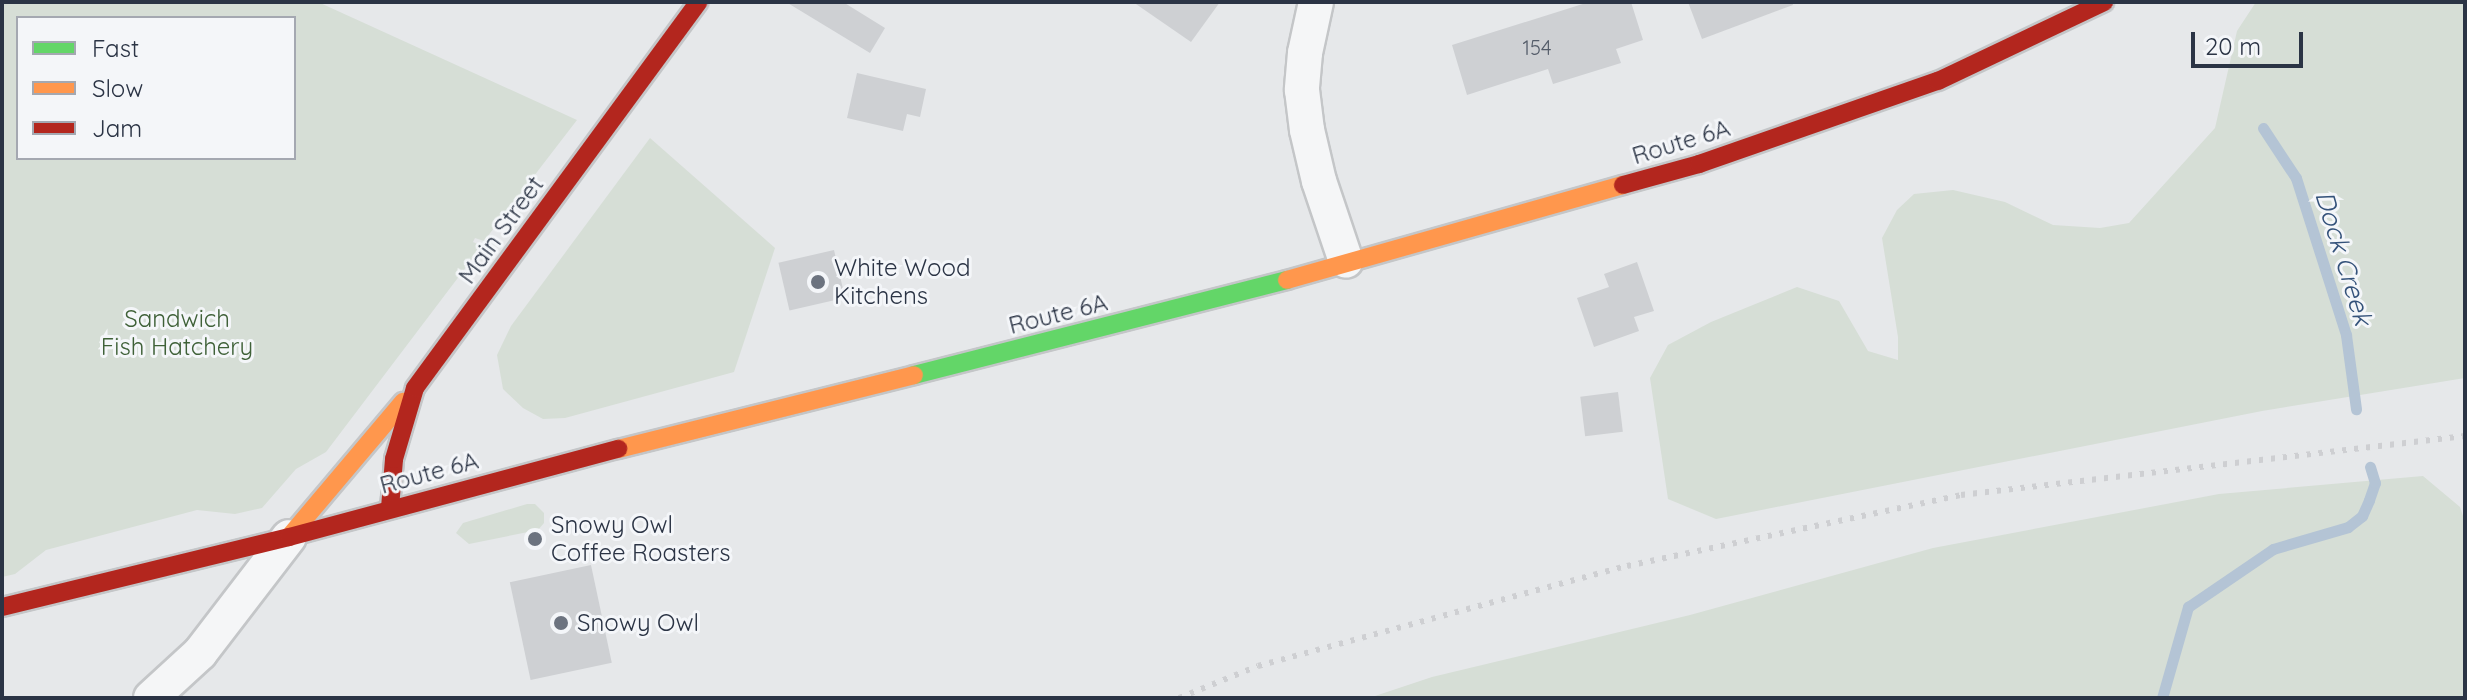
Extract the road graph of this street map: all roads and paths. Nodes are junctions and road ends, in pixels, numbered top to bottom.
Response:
1 (699, 2) edge
2 (1316, 2) edge
3 (2104, 2) edge
4 (1346, 261) junction
5 (415, 388) junction
6 (390, 508) junction
7 (289, 537) junction
8 (2, 607) edge
9 (151, 698) edge

1 - 5 main road, Main Street
2 - 4 street
3 - 4 main road, Route 6A
4 - 6 main road, Route 6A
5 - 6 main road, Main Street
5 - 7 main road
6 - 7 main road, Route 6A
7 - 8 main road, Route 6A
7 - 9 street

